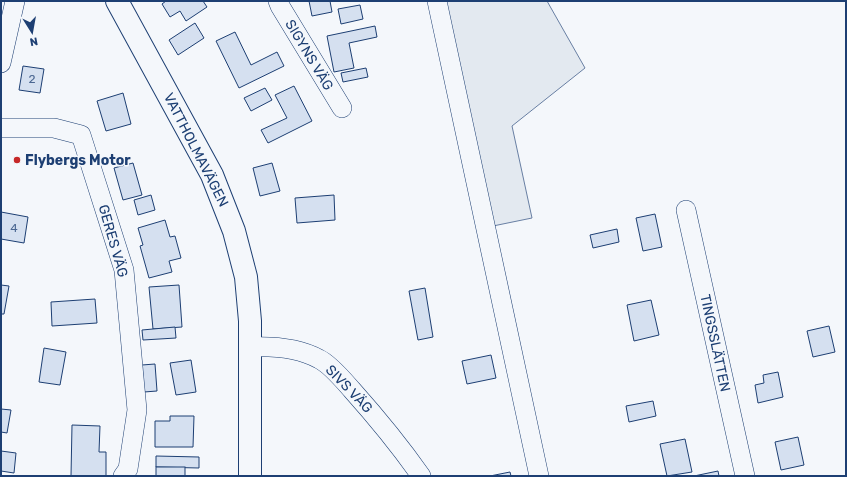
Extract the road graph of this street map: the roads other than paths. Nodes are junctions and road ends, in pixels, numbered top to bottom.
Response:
1 (15, 1) edge
2 (117, 1) edge
3 (278, 1) edge
4 (437, 1) edge
5 (1, 63) edge
6 (342, 108) dead end
7 (1, 128) edge
8 (686, 210) dead end
9 (250, 347) junction
10 (123, 476) edge
11 (250, 476) edge
12 (421, 476) edge
13 (539, 476) edge
14 (744, 476) edge

1 - 5 street
2 - 9 main road, VATTHOLMAVÄGEN
3 - 6 street, SIGYNS VÄG
4 - 13 street
7 - 10 street, GERES VÄG
8 - 14 street, TINGSSLÄTTEN
9 - 11 main road, VATTHOLMAVÄGEN
9 - 12 street, SIVS VÄG

